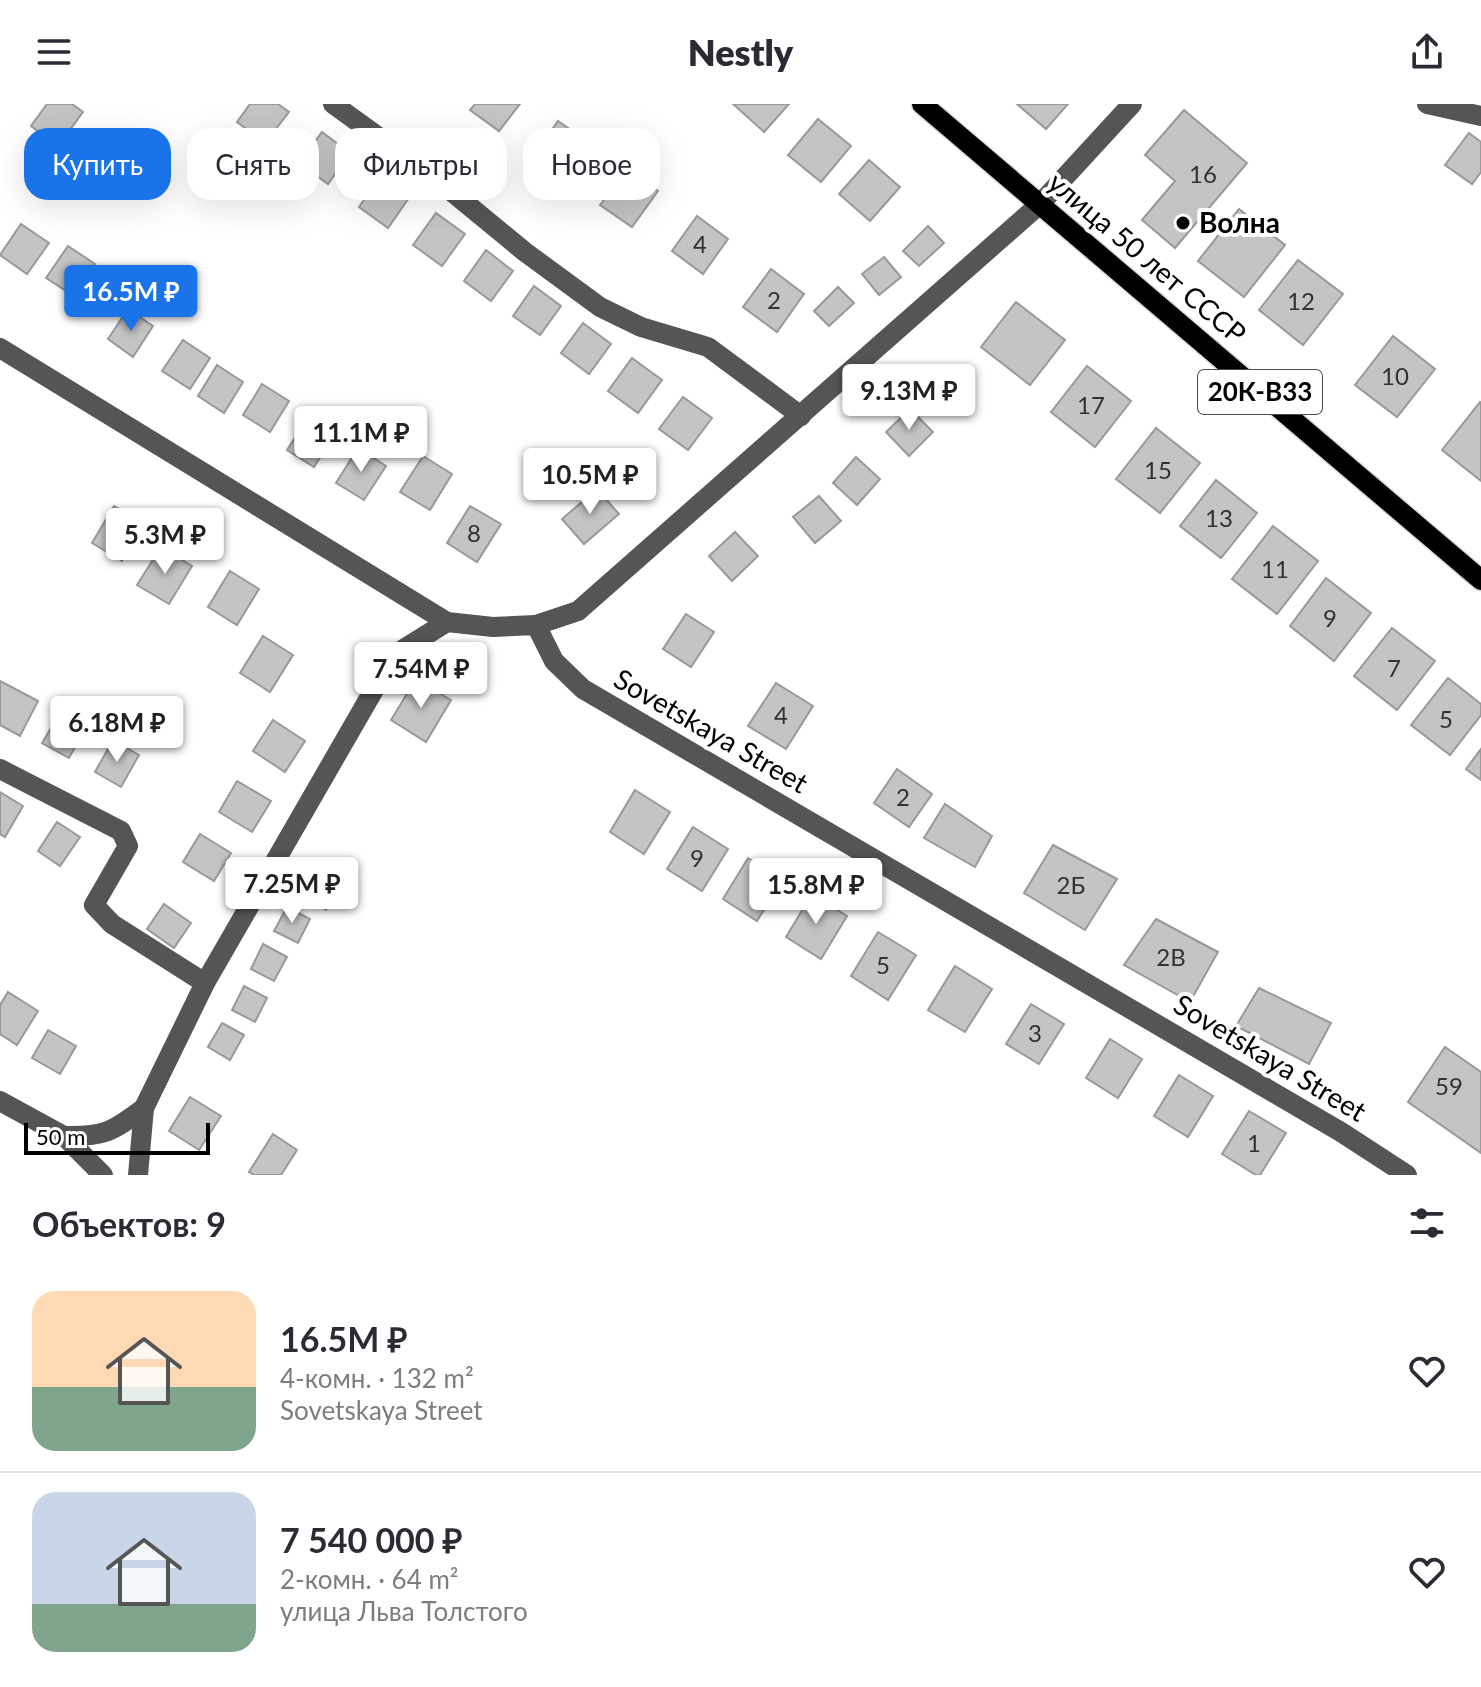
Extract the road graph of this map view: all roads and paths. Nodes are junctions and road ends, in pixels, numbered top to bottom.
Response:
1 (333, 104) edge
2 (922, 104) edge
3 (1132, 104) edge
4 (1427, 104) edge
5 (1481, 116) edge
6 (1040, 204) junction
7 (0, 348) edge
8 (801, 416) junction
9 (1481, 580) edge
10 (447, 622) junction
11 (536, 625) junction
12 (0, 769) edge
13 (205, 983) junction
14 (0, 1101) edge
15 (144, 1108) junction
16 (64, 1136) junction
17 (103, 1175) edge
18 (138, 1175) edge
19 (1407, 1175) edge

1 - 8 street
2 - 6 main road, улица 50 лет СССР / 20К-В33
3 - 6 street
4 - 5 street
6 - 8 street
6 - 9 main road, улица 50 лет СССР / 20К-В33
7 - 10 street
8 - 11 street
10 - 11 street
10 - 13 street
11 - 19 street, Sovetskaya Street
12 - 13 street
13 - 15 street
14 - 16 street
15 - 16 street
15 - 18 street
16 - 17 street

